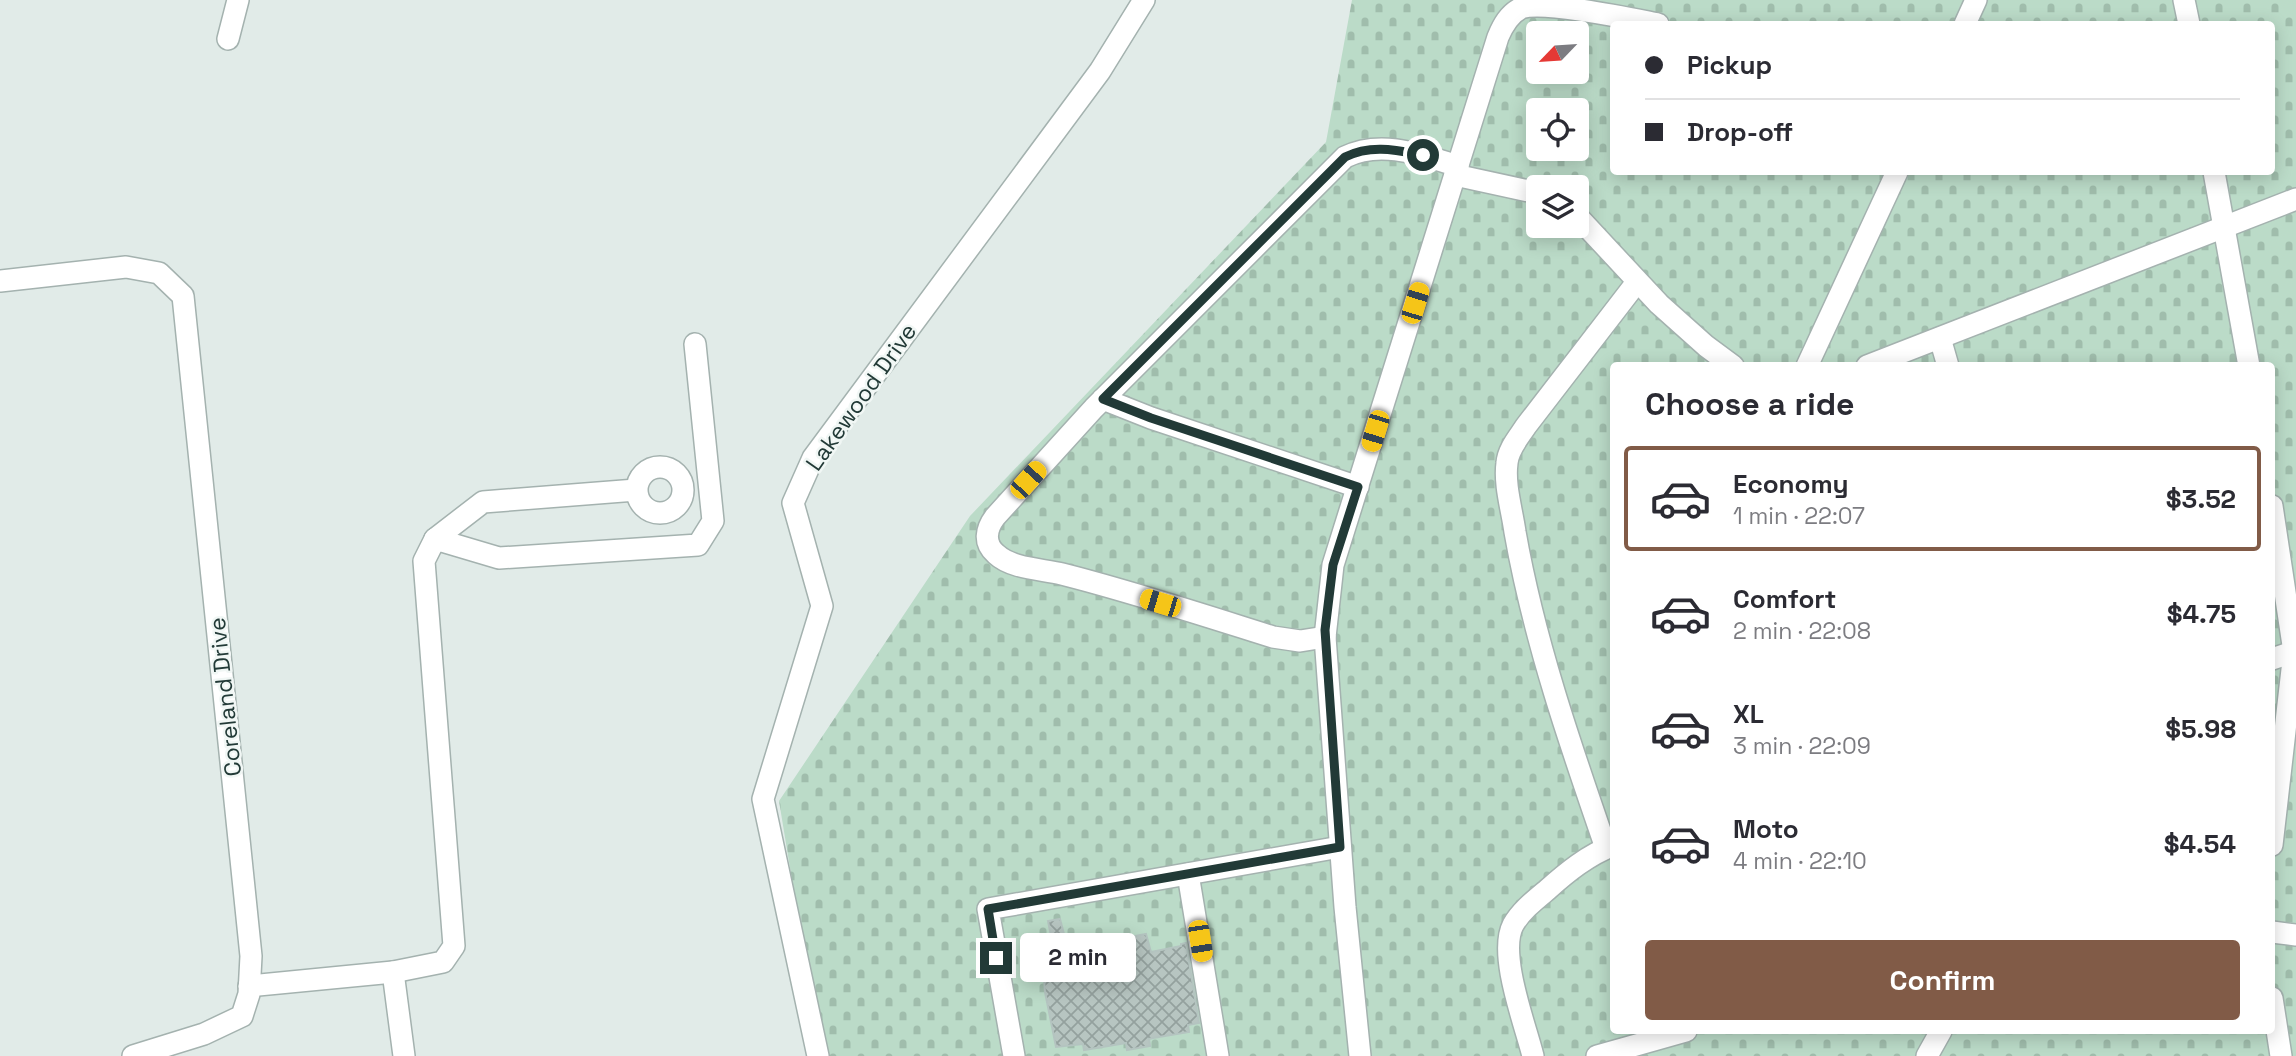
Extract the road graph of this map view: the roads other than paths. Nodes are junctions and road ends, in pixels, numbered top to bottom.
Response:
1 (239, 0) edge
2 (1144, 0) edge
3 (1976, 0) edge
4 (2184, 0) edge
5 (1528, 3) edge
6 (1641, 21) edge
7 (1966, 21) edge
8 (2188, 21) edge
9 (228, 39) dead end
10 (1457, 171) junction
11 (1896, 175) edge
12 (2214, 175) edge
13 (1526, 190) edge
14 (2296, 199) edge
15 (1589, 229) edge
16 (2222, 229) junction
17 (0, 281) edge
18 (1637, 282) junction
19 (1940, 338) junction
20 (695, 344) dead end
21 (1728, 362) edge
22 (1809, 362) edge
23 (1877, 362) edge
24 (1947, 362) edge
25 (2248, 362) edge
26 (1103, 399) junction
27 (709, 483) junction
28 (1358, 487) junction
29 (683, 490) junction
30 (636, 491) junction
31 (2275, 525) edge
32 (435, 539) junction
33 (1325, 637) junction
34 (2295, 652) edge
35 (2275, 658) edge
36 (2275, 820) edge
37 (1610, 846) edge
38 (1340, 847) junction
39 (1188, 874) junction
40 (2275, 932) edge
41 (2296, 935) edge
42 (393, 972) junction
43 (249, 986) junction
44 (2275, 1017) edge
45 (1675, 1034) edge
46 (1939, 1034) edge
47 (133, 1056) edge
48 (404, 1056) edge
49 (818, 1056) edge
50 (1014, 1056) edge
51 (1217, 1056) edge
52 (1360, 1056) edge
53 (1533, 1056) edge
54 (1597, 1056) edge
55 (1927, 1056) edge
56 (2281, 1056) edge

1 - 9 street
2 - 49 street, Lakewood Drive
3 - 7 street
4 - 8 street
5 - 6 street
5 - 10 street
10 - 13 street
10 - 26 street
10 - 28 street
11 - 22 street
12 - 16 street
14 - 16 street
15 - 18 street
16 - 19 street
16 - 25 street
17 - 43 street, Coreland Drive
18 - 21 street
18 - 37 street
19 - 23 street
19 - 24 street
20 - 27 street
26 - 28 street
26 - 33 street
27 - 29 street
27 - 32 street
28 - 33 street
29 - 30 street
29 - 30 street
30 - 32 street
31 - 34 street
32 - 42 street
33 - 38 street
34 - 35 street
34 - 36 street
37 - 53 street
38 - 39 street
38 - 52 street
39 - 50 street
39 - 51 street
40 - 41 street
42 - 43 street
42 - 48 street
43 - 47 street, Coreland Drive
44 - 56 street
45 - 54 street
46 - 55 street

